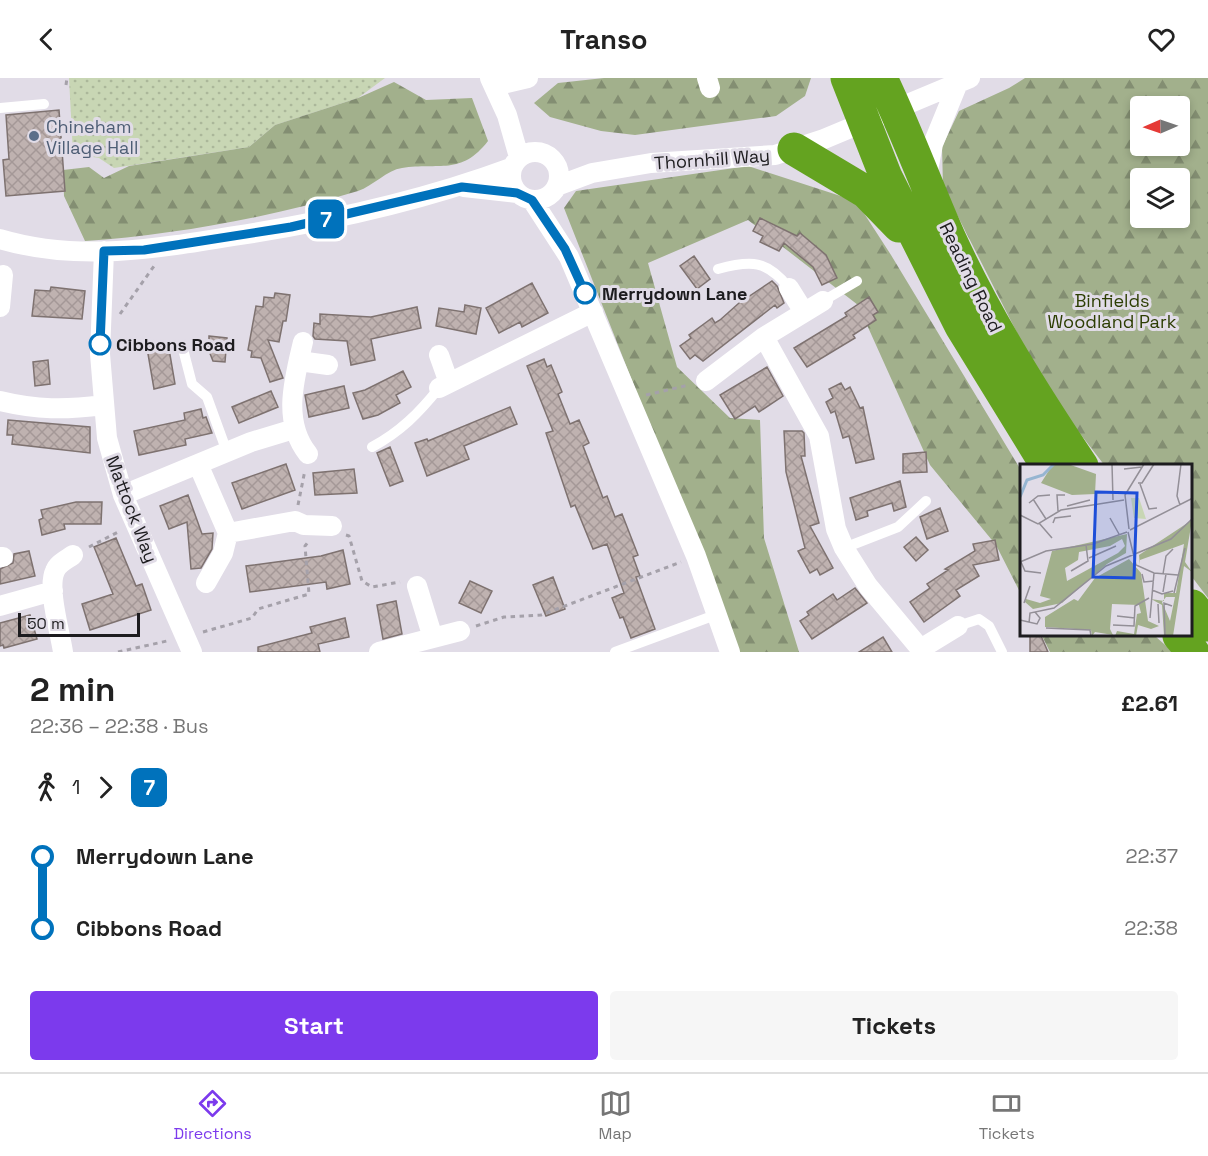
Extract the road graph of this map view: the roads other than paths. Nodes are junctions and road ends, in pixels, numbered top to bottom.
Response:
1 (528, 78) edge
2 (847, 78) edge
3 (881, 78) edge
4 (964, 80) edge
5 (492, 82) edge
6 (45, 104) dead end
7 (0, 108) edge
8 (895, 108) junction
9 (864, 121) junction
10 (794, 149) junction
11 (529, 158) junction
12 (592, 173) junction
13 (926, 180) junction
14 (462, 187) junction
15 (539, 194) junction
16 (0, 239) edge
17 (104, 251) junction
18 (718, 269) dead end
19 (3, 275) dead end
20 (936, 278) junction
21 (856, 281) dead end
22 (789, 288) joint
23 (823, 301) joint
24 (0, 307) edge
25 (593, 312) junction
26 (804, 312) junction
27 (764, 337) junction
28 (183, 349) dead end
29 (439, 355) dead end
30 (328, 365) dead end
31 (706, 381) road end
32 (444, 386) junction
33 (0, 401) edge
34 (103, 405) junction
35 (294, 429) junction
36 (372, 447) dead end
37 (227, 452) junction
38 (308, 454) road end
39 (198, 464) junction
40 (1046, 464) edge
41 (1081, 464) edge
42 (123, 495) junction
43 (926, 501) dead end
44 (326, 525) road end
45 (228, 533) junction
46 (844, 548) junction
47 (73, 555) road end
48 (206, 583) dead end
49 (417, 586) road end
50 (53, 591) junction
51 (0, 606) edge
52 (1193, 608) edge
53 (718, 614) junction
54 (1208, 625) edge
55 (958, 626) joint
56 (460, 631) road end
57 (1180, 637) edge
58 (433, 638) junction
59 (188, 644) edge
60 (922, 650) edge
61 (63, 652) edge
62 (379, 652) edge
63 (615, 652) edge
64 (730, 652) edge
65 (1002, 652) edge
66 (1193, 652) edge

1 - 5 street
2 - 9 highway, Reading Road
3 - 8 highway, Reading Road
4 - 8 street, Thornhill Way
4 - 13 street
5 - 11 street
6 - 7 lane
8 - 9 street, Thornhill Way
8 - 13 highway, Reading Road
8 - 20 highway
9 - 10 street, Thornhill Way
9 - 20 highway, Reading Road
10 - 12 street, Thornhill Way
10 - 20 highway
11 - 12 street, Thornhill Way
11 - 14 street, Thornhill Way
11 - 15 street
11 - 15 street
12 - 15 street, Thornhill Way
13 - 41 highway, Reading Road
14 - 15 street, Thornhill Way
14 - 17 street, Thornhill Way
15 - 25 street
16 - 17 street, Thornhill Way
17 - 34 street, Mattock Way
18 - 22 lane
19 - 24 street
20 - 40 highway, Reading Road
21 - 23 lane
22 - 26 street
23 - 26 street
25 - 32 street
25 - 53 street
26 - 27 street
27 - 31 street
27 - 46 street
28 - 37 lane
29 - 32 street
30 - 35 street
32 - 36 lane
33 - 34 street
34 - 42 street, Mattock Way
35 - 37 street
35 - 38 street
37 - 39 street
39 - 42 street
39 - 45 street
42 - 59 street, Mattock Way
43 - 46 lane
44 - 45 street
45 - 48 street
46 - 60 street
47 - 50 street
49 - 58 street
50 - 51 street
50 - 61 street
52 - 54 highway
53 - 63 lane
53 - 64 street
55 - 60 street
55 - 65 lane
56 - 58 street
57 - 66 highway
58 - 62 street

